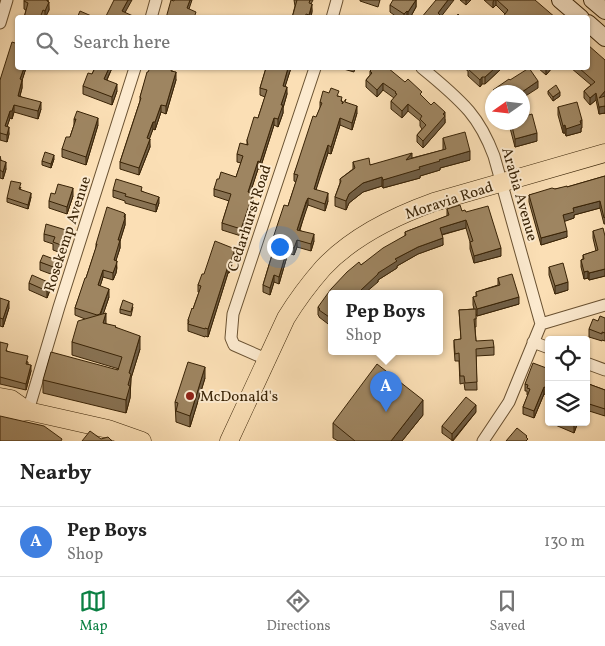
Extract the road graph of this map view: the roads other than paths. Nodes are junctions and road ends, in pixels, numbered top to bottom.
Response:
1 (7, 0) edge
2 (156, 0) edge
3 (338, 0) edge
4 (560, 0) edge
5 (592, 0) edge
6 (605, 11) edge
7 (152, 15) edge
8 (334, 15) edge
9 (578, 15) edge
10 (0, 23) edge
11 (590, 25) edge
12 (605, 38) edge
13 (134, 70) edge
14 (314, 70) edge
15 (424, 70) edge
16 (605, 153) edge
17 (502, 183) junction
18 (605, 305) edge
19 (541, 324) junction
20 (533, 342) junction
21 (545, 346) edge
22 (266, 359) junction
23 (590, 364) edge
24 (605, 370) edge
25 (0, 397) edge
26 (28, 411) junction
27 (0, 413) edge
28 (142, 441) edge
29 (229, 441) edge
30 (483, 441) edge

1 - 10 street
2 - 7 street
3 - 8 street
4 - 9 main road
5 - 6 main road
11 - 12 main road
13 - 26 street, Rosekemp Avenue
14 - 22 street, Cedarhurst Road
15 - 17 street, Arabia Avenue
16 - 17 main road, Moravia Road
17 - 19 street, Arabia Avenue
17 - 22 main road, Moravia Road
18 - 19 street
19 - 20 street
20 - 21 street
20 - 30 street
22 - 29 main road, Moravia Road
23 - 24 street
25 - 26 main road
26 - 27 main road
26 - 28 main road

